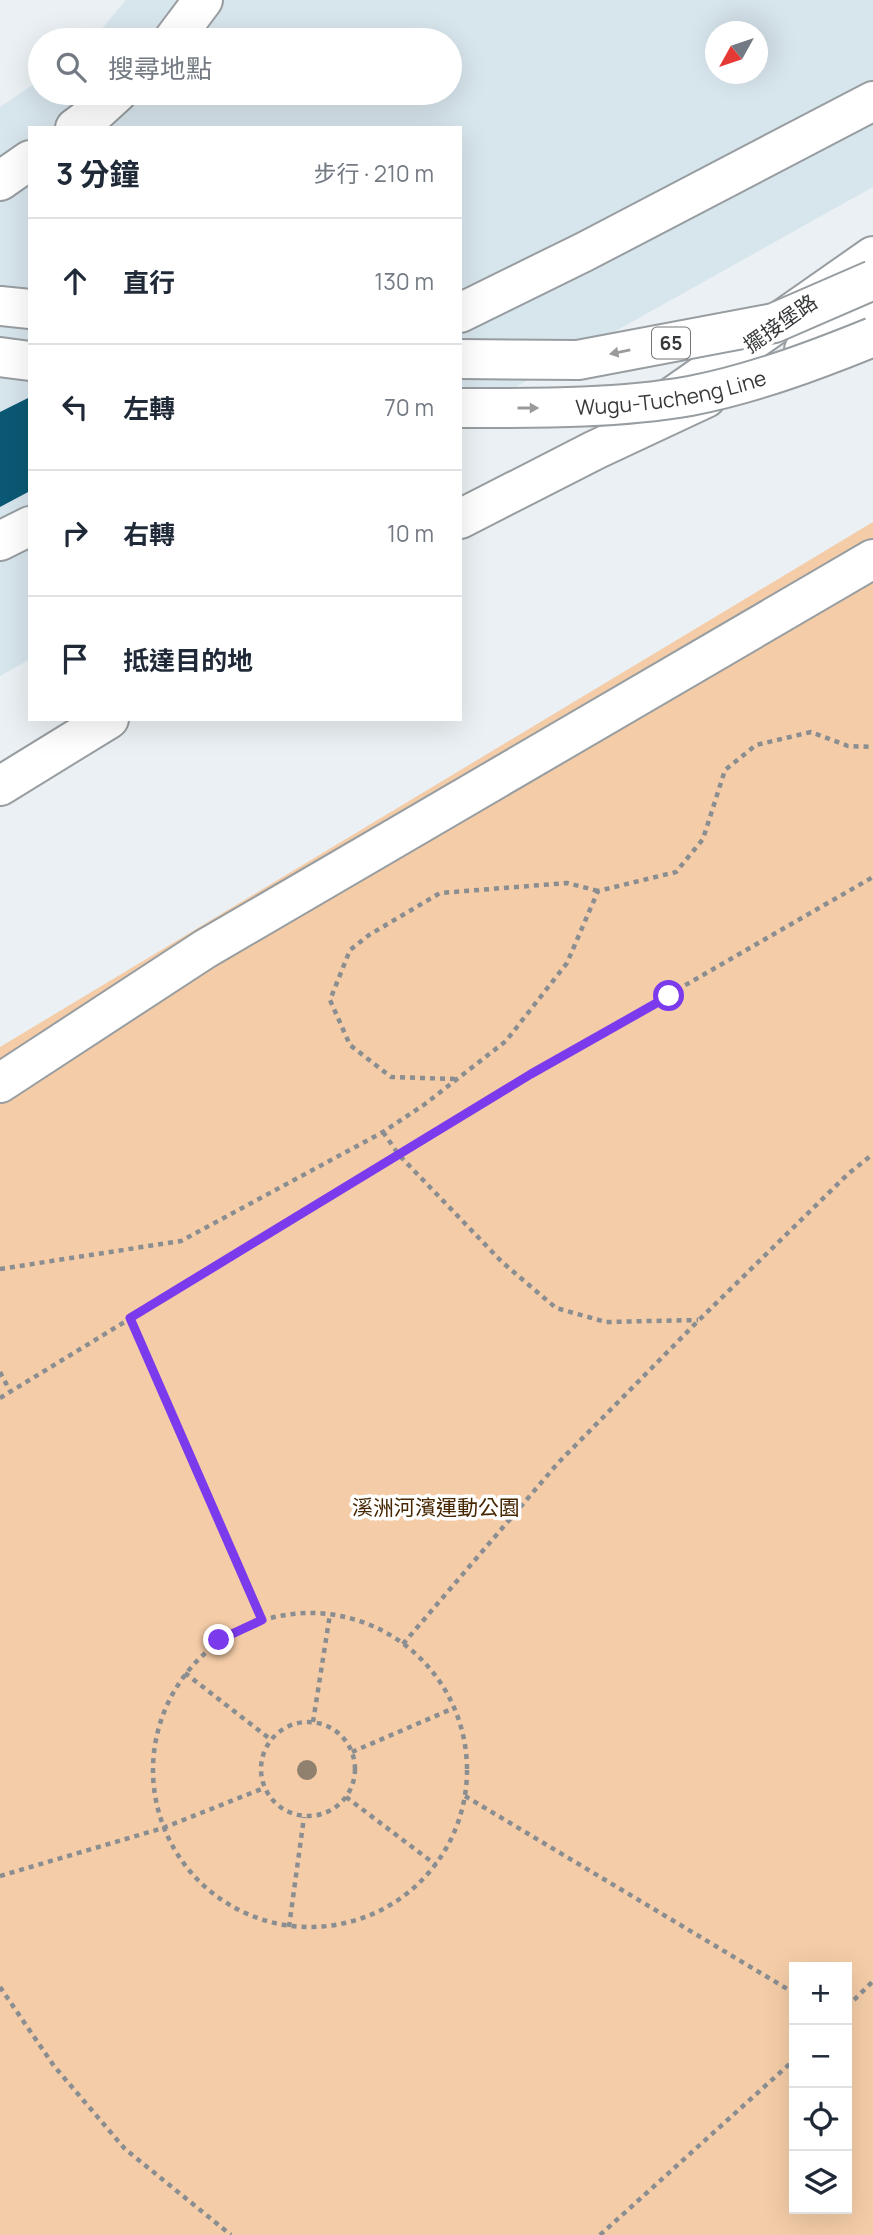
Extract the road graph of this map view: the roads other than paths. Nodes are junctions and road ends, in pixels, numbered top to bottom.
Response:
1 (202, 0) edge
2 (182, 28) edge
3 (873, 101) edge
4 (104, 105) edge
5 (78, 126) edge
6 (28, 161) edge
7 (0, 181) edge
8 (873, 256) edge
9 (873, 280) edge
10 (0, 306) edge
11 (28, 309) edge
12 (462, 312) edge
13 (873, 314) edge
14 (873, 337) edge
15 (0, 358) edge
16 (462, 359) edge
17 (28, 361) edge
18 (462, 408) edge
19 (595, 450) junction
20 (462, 518) edge
21 (28, 527) edge
22 (0, 541) edge
23 (873, 559) edge
24 (106, 721) edge
25 (0, 786) edge
26 (0, 1083) edge

1 - 2 main road
3 - 12 main road
4 - 5 main road
6 - 7 main road
8 - 19 main road, 擺接堡路
9 -> 16 main road, Wugu-Tucheng Line / 65, bridge
10 - 11 main road
13 - 19 main road, 擺接堡路
18 -> 14 main road, Wugu-Tucheng Line, bridge
15 - 17 main road
19 - 20 main road
21 - 22 main road
23 - 26 main road
24 - 25 main road

